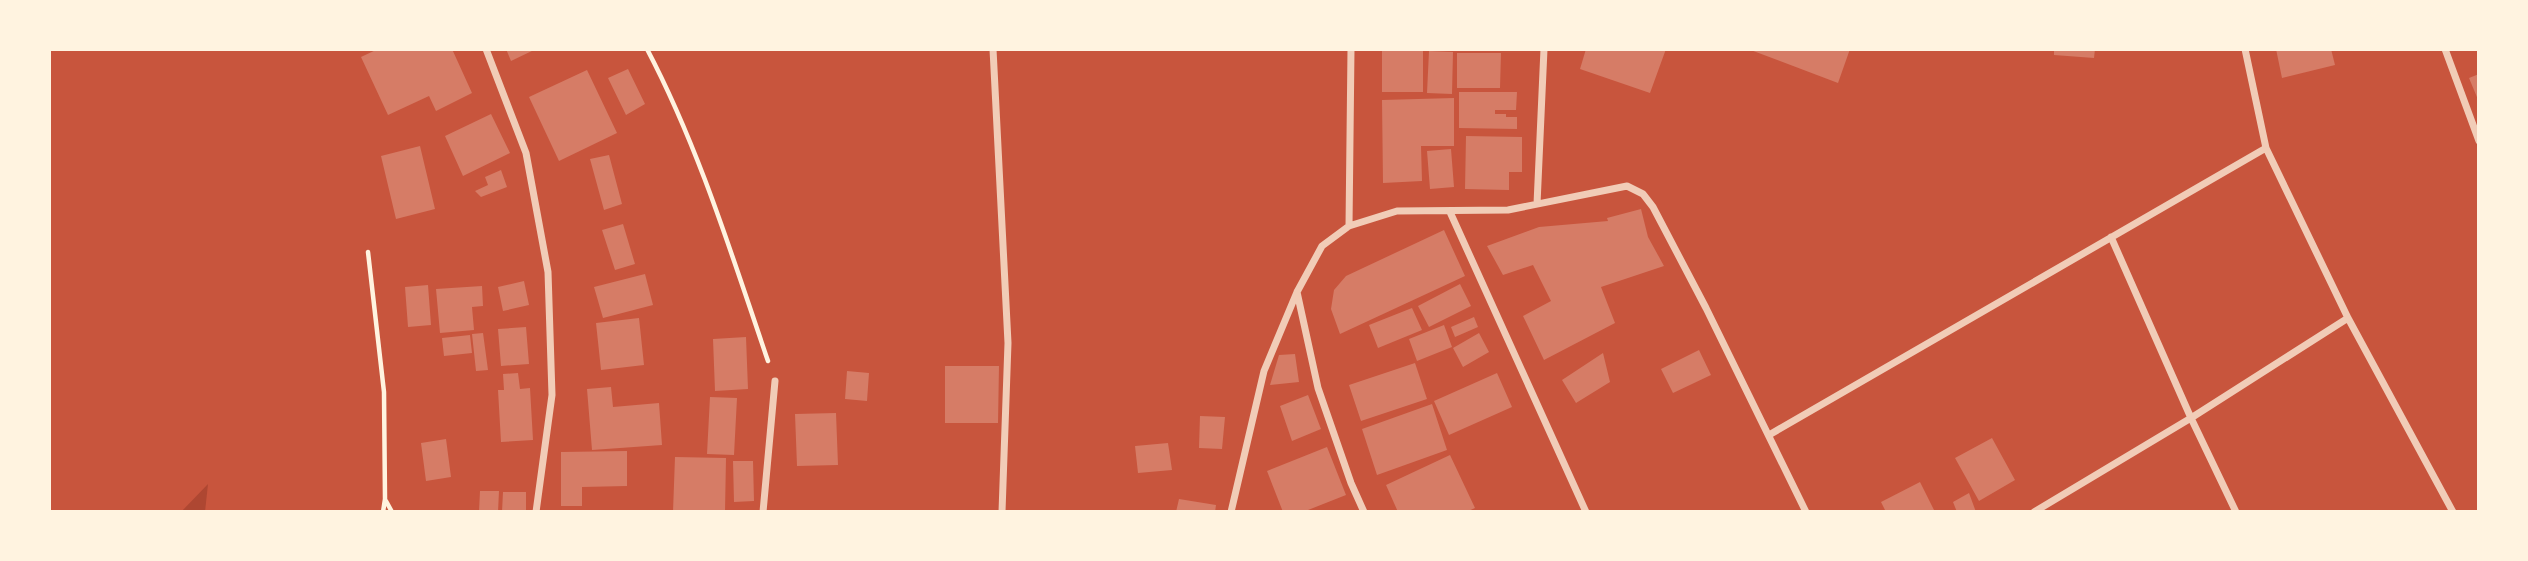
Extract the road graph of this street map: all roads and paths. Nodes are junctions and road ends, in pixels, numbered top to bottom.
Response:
1 (486, 49) edge
2 (647, 49) edge
3 (993, 49) edge
4 (1351, 49) edge
5 (1544, 49) edge
6 (2245, 49) edge
7 (2445, 49) edge
8 (2479, 141) edge
9 (2266, 148) junction
10 (1537, 204) junction
11 (1450, 212) junction
12 (1349, 226) junction
13 (2111, 237) junction
14 (368, 252) dead end
15 (1297, 292) junction
16 (2348, 318) junction
17 (775, 381) joint
18 (2191, 418) junction
19 (1769, 435) junction
20 (385, 499) junction
21 (383, 512) edge
22 (392, 512) edge
23 (536, 512) edge
24 (763, 512) edge
25 (1002, 512) edge
26 (1231, 512) edge
27 (1364, 512) edge
28 (1586, 512) edge
29 (1806, 512) edge
30 (2034, 512) edge
31 (2236, 512) edge
32 (2453, 512) edge

1 - 23 street
2 - 17 path
3 - 25 street
4 - 12 street
5 - 10 street
6 - 9 street
7 - 8 street
9 - 13 street
9 - 16 street
10 - 11 street
10 - 19 street
11 - 12 street
11 - 28 street
12 - 15 street
13 - 18 street
13 - 19 street
14 - 20 path
15 - 26 street
15 - 27 street
16 - 18 street
16 - 32 street
17 - 24 street
18 - 30 street
18 - 31 street
19 - 29 street
20 - 21 path
20 - 22 path

